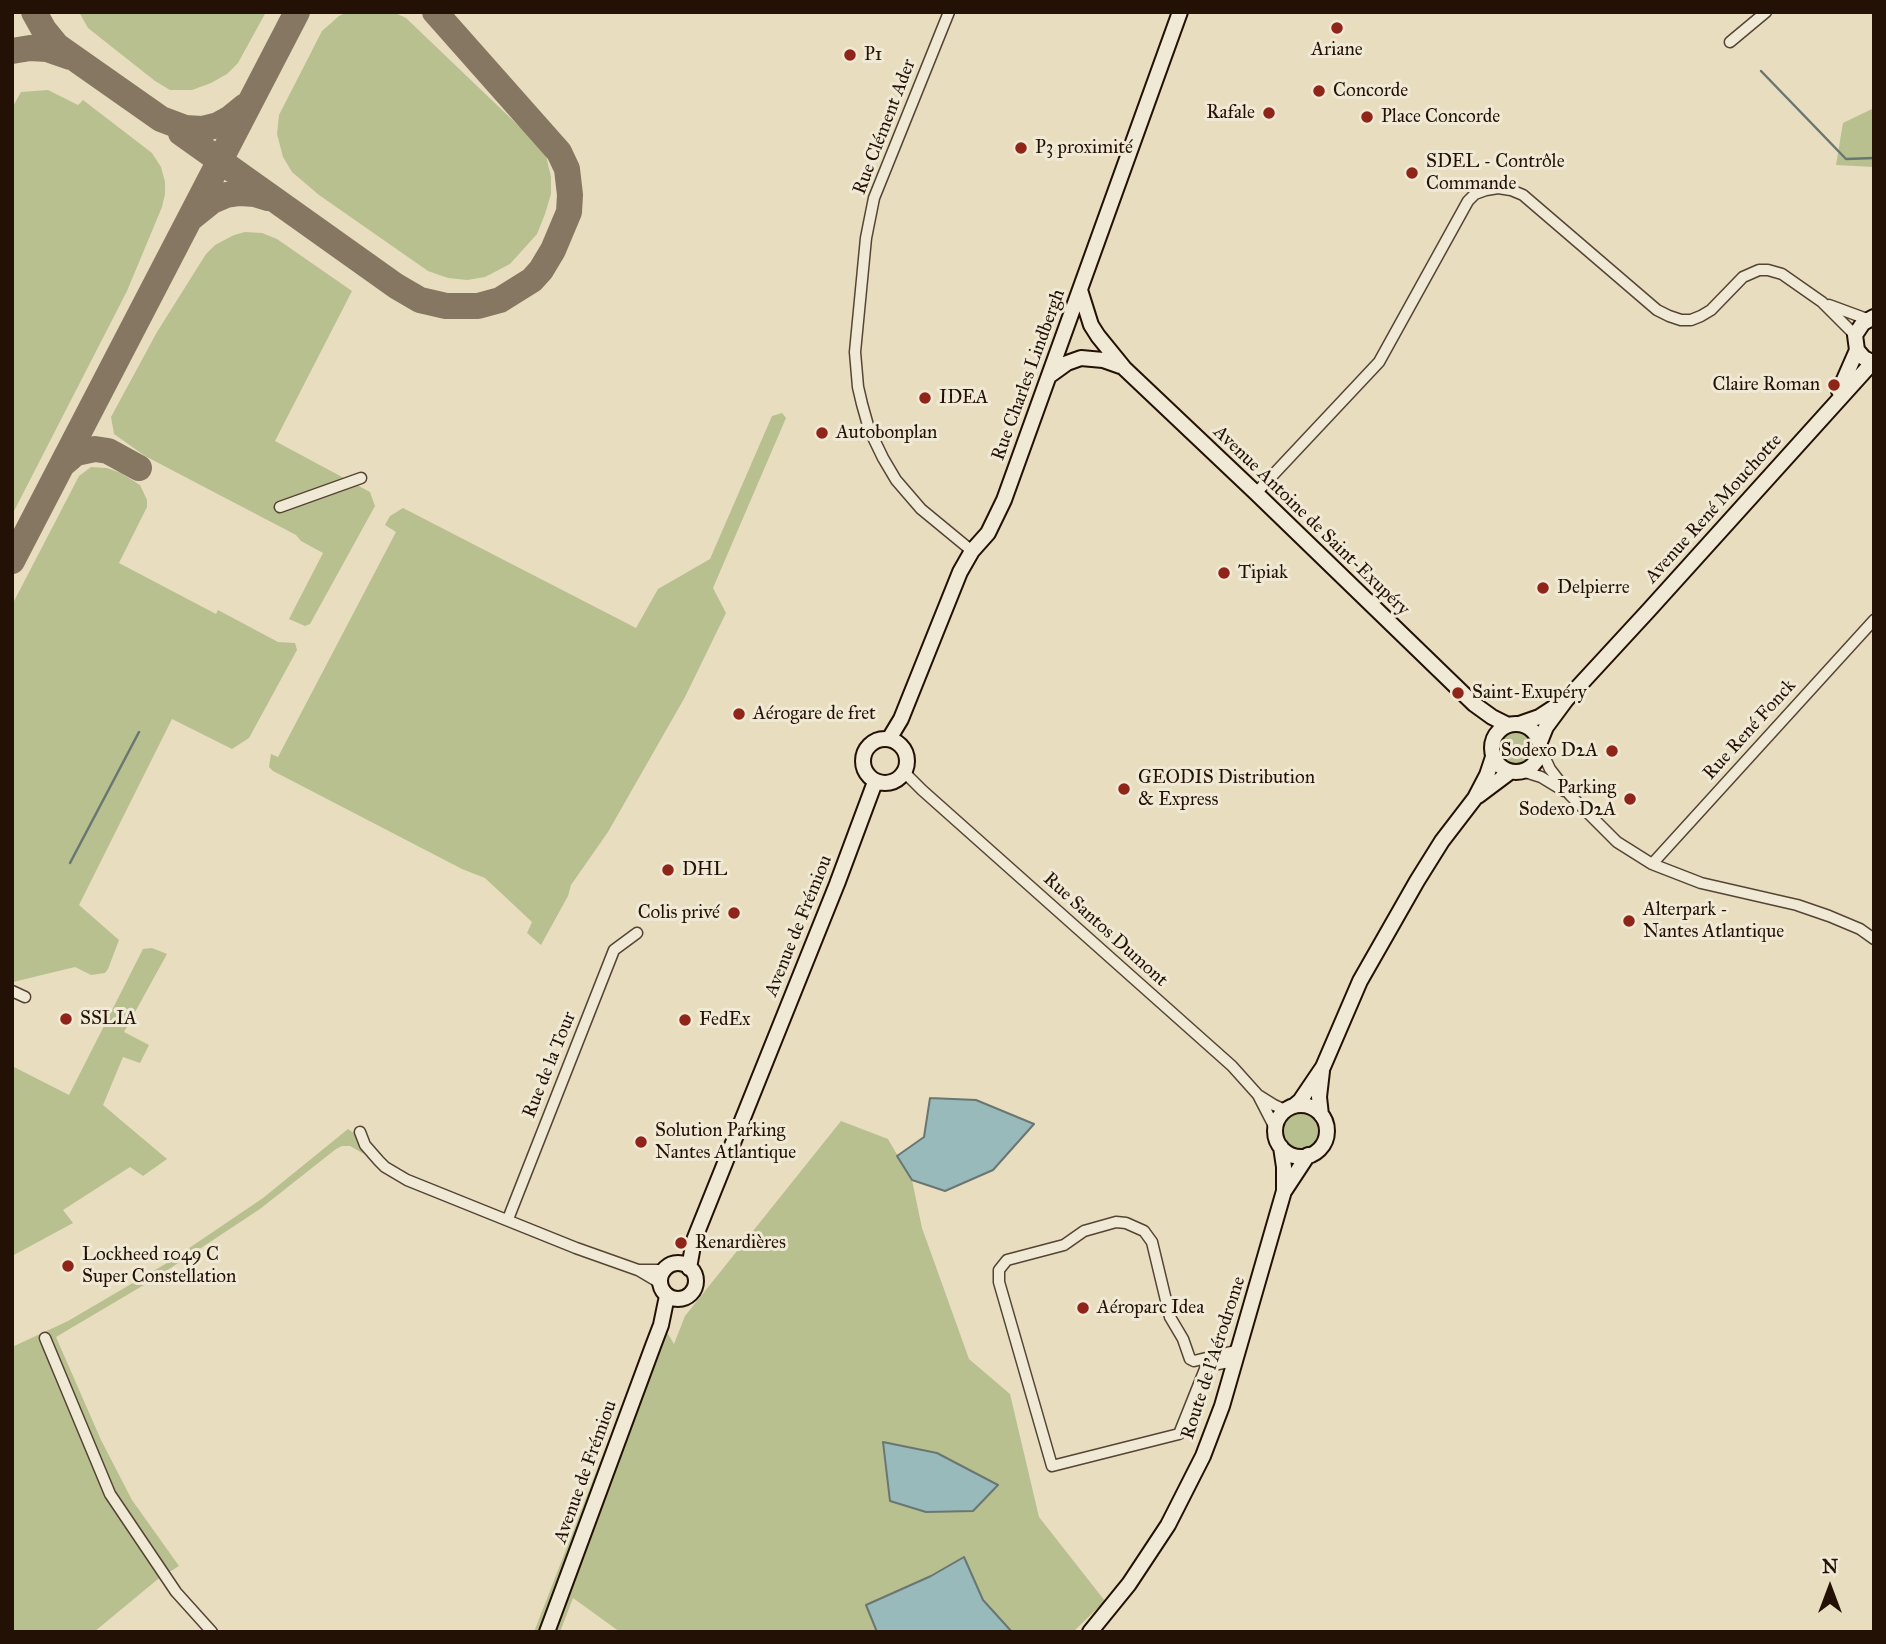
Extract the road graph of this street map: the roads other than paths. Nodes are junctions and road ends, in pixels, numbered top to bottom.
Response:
1 (949, 12) edge
2 (1180, 12) edge
3 (1766, 12) edge
4 (1730, 42) dead end
5 (1080, 290) junction
6 (1822, 302) junction
7 (1870, 318) edge
8 (1855, 335) junction
9 (1064, 336) junction
10 (1098, 337) junction
11 (1857, 351) junction
12 (1081, 358) junction
13 (1873, 363) edge
14 (1122, 366) junction
15 (1049, 376) junction
16 (1832, 405) junction
17 (361, 478) dead end
18 (1256, 493) junction
19 (280, 506) dead end
20 (972, 551) junction
21 (1874, 620) edge
22 (1566, 700) junction
23 (1474, 704) junction
24 (1513, 724) junction
25 (889, 739) junction
26 (1492, 741) junction
27 (1540, 746) junction
28 (1493, 757) junction
29 (1516, 771) junction
30 (904, 772) junction
31 (876, 782) junction
32 (1570, 794) junction
33 (1475, 798) junction
34 (1652, 864) junction
35 (637, 933) dead end
36 (1874, 939) edge
37 (12, 991) edge
38 (24, 997) dead end
39 (1323, 1067) junction
40 (1258, 1095) junction
41 (1289, 1108) junction
42 (1321, 1115) junction
43 (1275, 1128) junction
44 (360, 1132) dead end
45 (1281, 1147) junction
46 (1308, 1155) junction
47 (1284, 1191) junction
48 (508, 1219) junction
49 (672, 1280) junction
50 (45, 1338) dead end
51 (1237, 1355) junction
52 (212, 1632) edge
53 (547, 1632) edge
54 (1090, 1632) edge

1 - 20 street, Rue Clément Ader
2 - 5 street, Rue Charles Lindbergh
3 - 4 street
5 - 9 street, Rue Charles Lindbergh
5 - 10 street, Avenue Antoine de Saint-Exupéry
6 - 7 street
6 - 8 street
6 - 18 street
7 - 8 street
8 - 11 street
9 - 10 street
9 - 12 street
9 - 15 street, Rue Charles Lindbergh
10 - 14 street, Avenue Antoine de Saint-Exupéry
11 - 13 street
11 - 16 street, Avenue René Mouchotte
12 - 14 street
12 - 15 street
13 - 16 street, Avenue René Mouchotte
14 - 18 street, Avenue Antoine de Saint-Exupéry
15 - 20 street, Rue Charles Lindbergh
16 - 22 street, Avenue René Mouchotte
17 - 19 street
18 - 23 street, Avenue Antoine de Saint-Exupéry
20 - 25 street, Rue Charles Lindbergh
21 - 34 street, Rue René Fonck
22 - 24 street, Avenue René Mouchotte
22 - 27 street, Avenue René Mouchotte
23 - 24 street, Avenue Antoine de Saint-Exupéry
23 - 26 street, Avenue Antoine de Saint-Exupéry
24 - 26 street
24 - 27 street
25 - 30 street
25 - 31 street
26 - 28 street
27 - 29 street
27 - 32 street
28 - 29 street
28 - 33 street
29 - 32 street
29 - 33 street
30 - 31 street
30 - 40 street, Rue Santos Dumont
31 - 49 street, Avenue de Frémiou
32 - 34 street
33 - 39 street
34 - 36 street
35 - 48 street, Rue de la Tour
37 - 38 street
39 - 41 street
39 - 42 street
40 - 41 street, Rue Santos Dumont
40 - 43 street
41 - 42 street
41 - 43 street
42 - 46 street
43 - 45 street
44 - 48 street
45 - 46 street
45 - 47 street, Route de l'Aérodrome
46 - 47 street, Route de l'Aérodrome
47 - 51 street, Route de l'Aérodrome
48 - 49 street
49 - 53 street, Avenue de Frémiou
50 - 52 street
51 - 51 street
51 - 54 street, Route de l'Aérodrome

